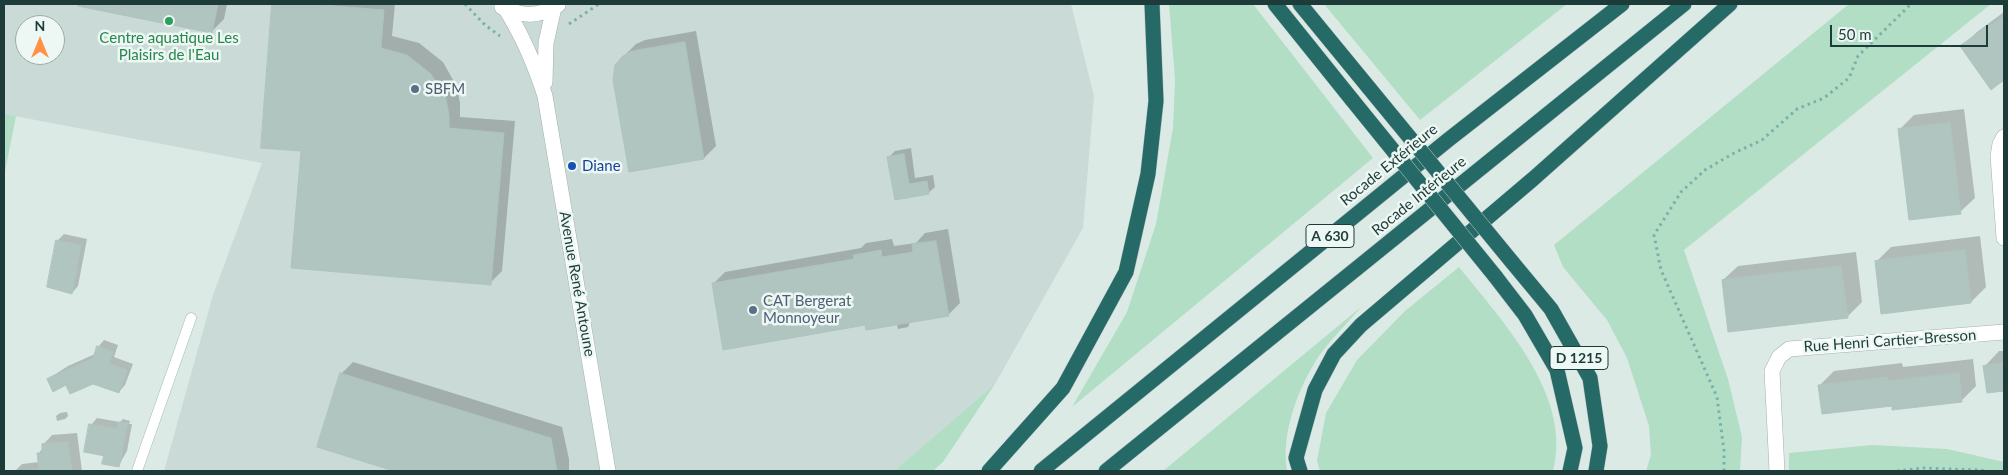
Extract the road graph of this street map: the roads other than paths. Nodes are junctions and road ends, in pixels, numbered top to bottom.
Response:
1 (1152, 4) edge
2 (1275, 4) edge
3 (1300, 4) edge
4 (1622, 4) edge
5 (1684, 4) edge
6 (1730, 4) edge
7 (557, 5) edge
8 (502, 6) edge
9 (545, 96) junction
10 (2004, 137) edge
11 (2004, 238) edge
12 (191, 318) dead end
13 (2004, 332) edge
14 (137, 471) edge
15 (608, 471) edge
16 (989, 471) edge
17 (1041, 471) edge
18 (1106, 471) edge
19 (1300, 471) edge
20 (1570, 471) edge
21 (1596, 471) edge
22 (1778, 471) edge

1 - 16 highway
2 - 20 highway, bridge
3 - 21 highway, D 1215, bridge
4 - 17 highway, Rocade Extérieure / A 630
5 - 18 highway, Rocade Intérieure / A 630
6 - 19 highway
7 - 8 street
7 - 9 street, Avenue René Antoune
8 - 9 street, Avenue René Antoune
9 - 15 street, Avenue René Antoune
10 - 11 street
12 - 14 lane
13 - 22 street, Rue Henri Cartier-Bresson

